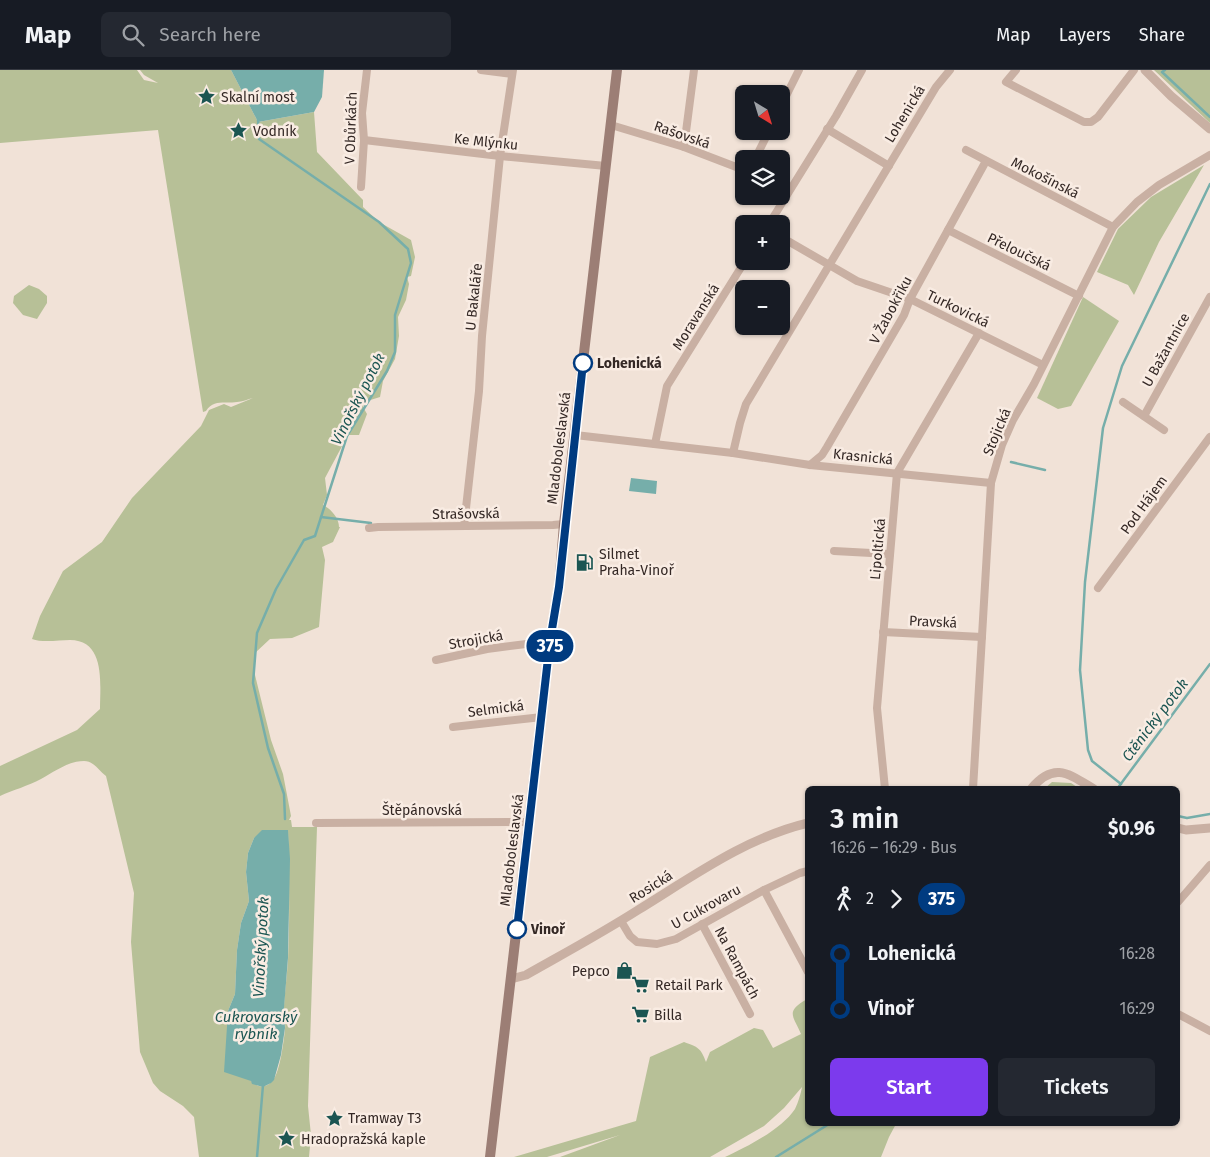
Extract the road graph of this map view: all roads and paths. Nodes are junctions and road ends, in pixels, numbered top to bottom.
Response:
1 (367, 70) edge
2 (481, 70) edge
3 (617, 70) edge
4 (694, 70) edge
5 (798, 70) edge
6 (862, 70) edge
7 (950, 70) edge
8 (1016, 70) edge
9 (1134, 70) edge
10 (1146, 70) edge
11 (512, 72) edge
12 (790, 87) edge
13 (611, 125) junction
14 (827, 129) junction
15 (1210, 129) edge
16 (364, 140) junction
17 (684, 147) junction
18 (966, 150) dead end
19 (1210, 155) edge
20 (500, 156) junction
21 (986, 161) junction
22 (606, 166) junction
23 (888, 166) junction
24 (735, 167) edge
25 (790, 182) edge
26 (361, 187) dead end
27 (1114, 227) junction
28 (948, 230) junction
29 (790, 242) edge
30 (829, 266) junction
31 (740, 270) edge
32 (1079, 296) junction
33 (1210, 297) edge
34 (910, 299) junction
35 (979, 333) junction
36 (1043, 365) junction
37 (1123, 402) dead end
38 (1144, 416) junction
39 (1164, 430) dead end
40 (575, 435) junction
41 (1210, 437) edge
42 (655, 444) junction
43 (733, 453) junction
44 (810, 465) junction
45 (897, 473) junction
46 (991, 483) junction
47 (564, 524) junction
48 (464, 526) junction
49 (369, 528) dead end
50 (834, 551) dead end
51 (890, 554) junction
52 (1098, 588) dead end
53 (883, 632) junction
54 (982, 637) junction
55 (550, 641) junction
56 (436, 660) dead end
57 (542, 717) junction
58 (453, 727) dead end
59 (885, 786) edge
60 (974, 786) edge
61 (1034, 786) edge
62 (1089, 786) edge
63 (529, 822) junction
64 (316, 823) dead end
65 (805, 825) edge
66 (1180, 828) edge
67 (1210, 828) edge
68 (1210, 864) edge
69 (805, 872) edge
70 (764, 890) junction
71 (1180, 900) edge
72 (621, 921) junction
73 (702, 924) junction
74 (804, 958) edge
75 (511, 979) junction
76 (750, 1014) dead end
77 (1180, 1015) edge
78 (1210, 1021) edge
79 (1207, 1029) edge
80 (490, 1157) edge

1 - 16 street, V Obůrkách
2 - 11 street
3 - 13 main road, Mladoboleslavská
4 - 17 street
5 - 12 street
6 - 14 street
7 - 23 street, Lohenická
8 - 9 street
10 - 15 street
11 - 20 street, U Bakaláře
13 - 17 street, Rašovská
13 - 22 main road, Mladoboleslavská
14 - 23 street
14 - 25 street
16 - 20 street, Ke Mlýnku
16 - 26 street, V Obůrkách
17 - 24 street, Rašovská
18 - 21 street, Mokošínská
19 - 27 street, Stojická
20 - 22 street, Ke Mlýnku
20 - 48 street, U Bakaláře
21 - 27 street, Mokošínská
21 - 28 street, V Žabokřiku
22 - 40 main road, Mladoboleslavská
23 - 30 street, Lohenická
27 - 32 street, Stojická
28 - 32 street, Přeloučská
28 - 34 street, V Žabokřiku
29 - 30 street, Turkovická
30 - 34 street, Turkovická
30 - 43 street, Lohenická
31 - 42 street, Moravanská
32 - 36 street, Stojická
33 - 38 street, U Bažantnice
34 - 35 street, Turkovická
34 - 44 street, V Žabokřiku
35 - 36 street, Turkovická
35 - 45 street, Lipoltická
36 - 46 street, Stojická
37 - 38 street
38 - 39 street
40 - 42 street
40 - 47 main road, Mladoboleslavská
41 - 52 street, Pod Hájem
42 - 43 street
43 - 44 street, Krasnická
44 - 45 street, Krasnická
45 - 46 street, Krasnická
45 - 51 street, Lipoltická
46 - 54 street, Stojická
47 - 48 street, Strašovská
47 - 55 main road, Mladoboleslavská
48 - 49 street, Strašovská
50 - 51 street
51 - 53 street, Lipoltická
53 - 54 street, Pravská
53 - 59 street, Lipoltická
54 - 60 street, Stojická
55 - 56 street, Strojická
55 - 57 main road, Mladoboleslavská
57 - 58 street, Selmická
57 - 63 main road, Mladoboleslavská
61 - 62 street
63 - 64 street, Štěpánovská
63 - 75 main road, Mladoboleslavská
65 - 72 street, Rosická
66 - 67 street
68 - 71 street
69 - 70 street, U Cukrovaru
70 - 73 street, U Cukrovaru
70 - 74 street
72 - 73 street, U Cukrovaru
72 - 75 street, Rosická
73 - 76 street, Na Rampách
75 - 80 main road, Mladoboleslavská
77 - 79 street
78 - 79 street

